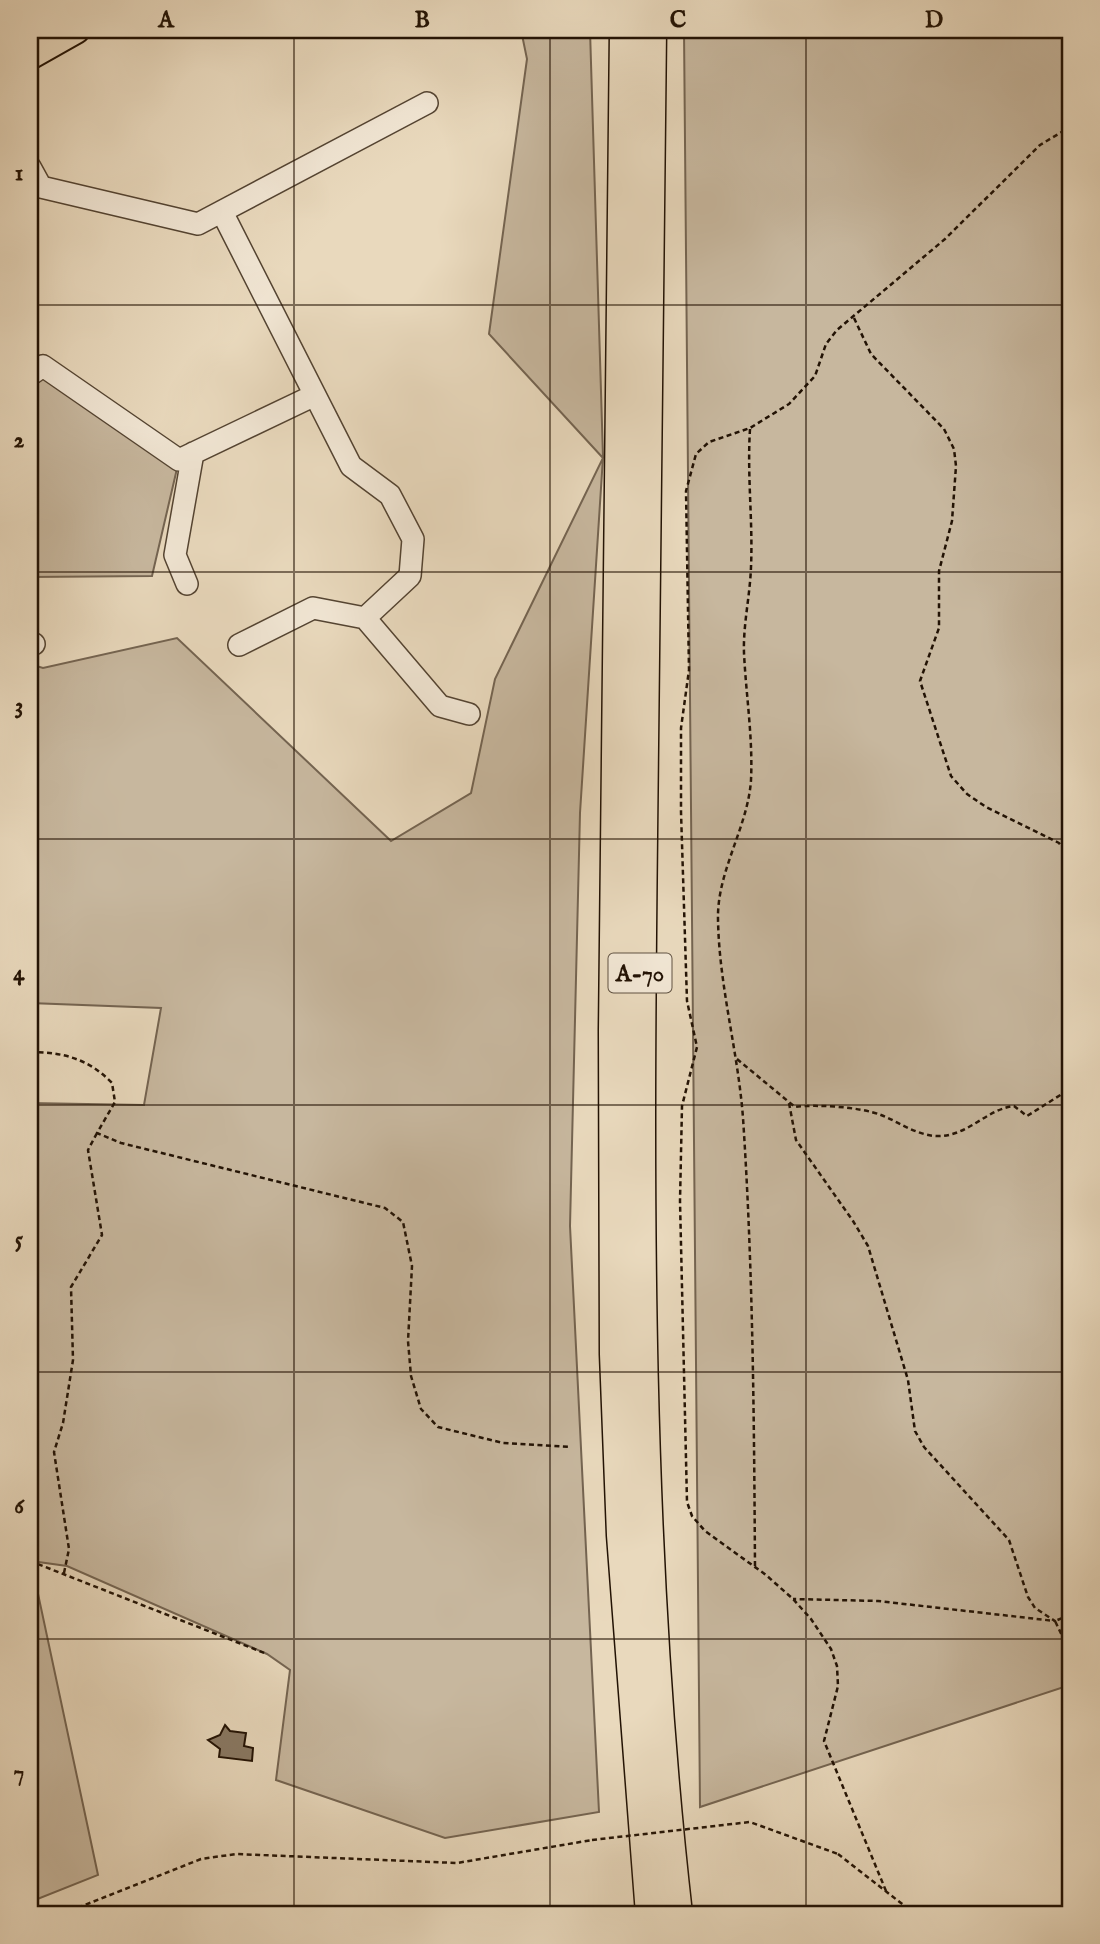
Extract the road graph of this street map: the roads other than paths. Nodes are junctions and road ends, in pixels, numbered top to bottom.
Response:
1 (76, 30) edge
2 (625, 30) edge
3 (651, 30) edge
4 (30, 57) edge
5 (427, 103) dead end
6 (30, 167) edge
7 (222, 212) junction
8 (30, 375) edge
9 (314, 395) junction
10 (193, 453) junction
11 (187, 584) dead end
12 (365, 618) junction
13 (239, 645) dead end
14 (469, 714) dead end
15 (651, 1914) edge
16 (677, 1914) edge

1 - 4 main road
2 - 15 highway, A-70
3 - 16 highway, A-70
5 - 7 street
6 - 7 street
7 - 9 street
8 - 10 street
9 - 10 street
9 - 12 street
10 - 11 street
12 - 13 street
12 - 14 street

